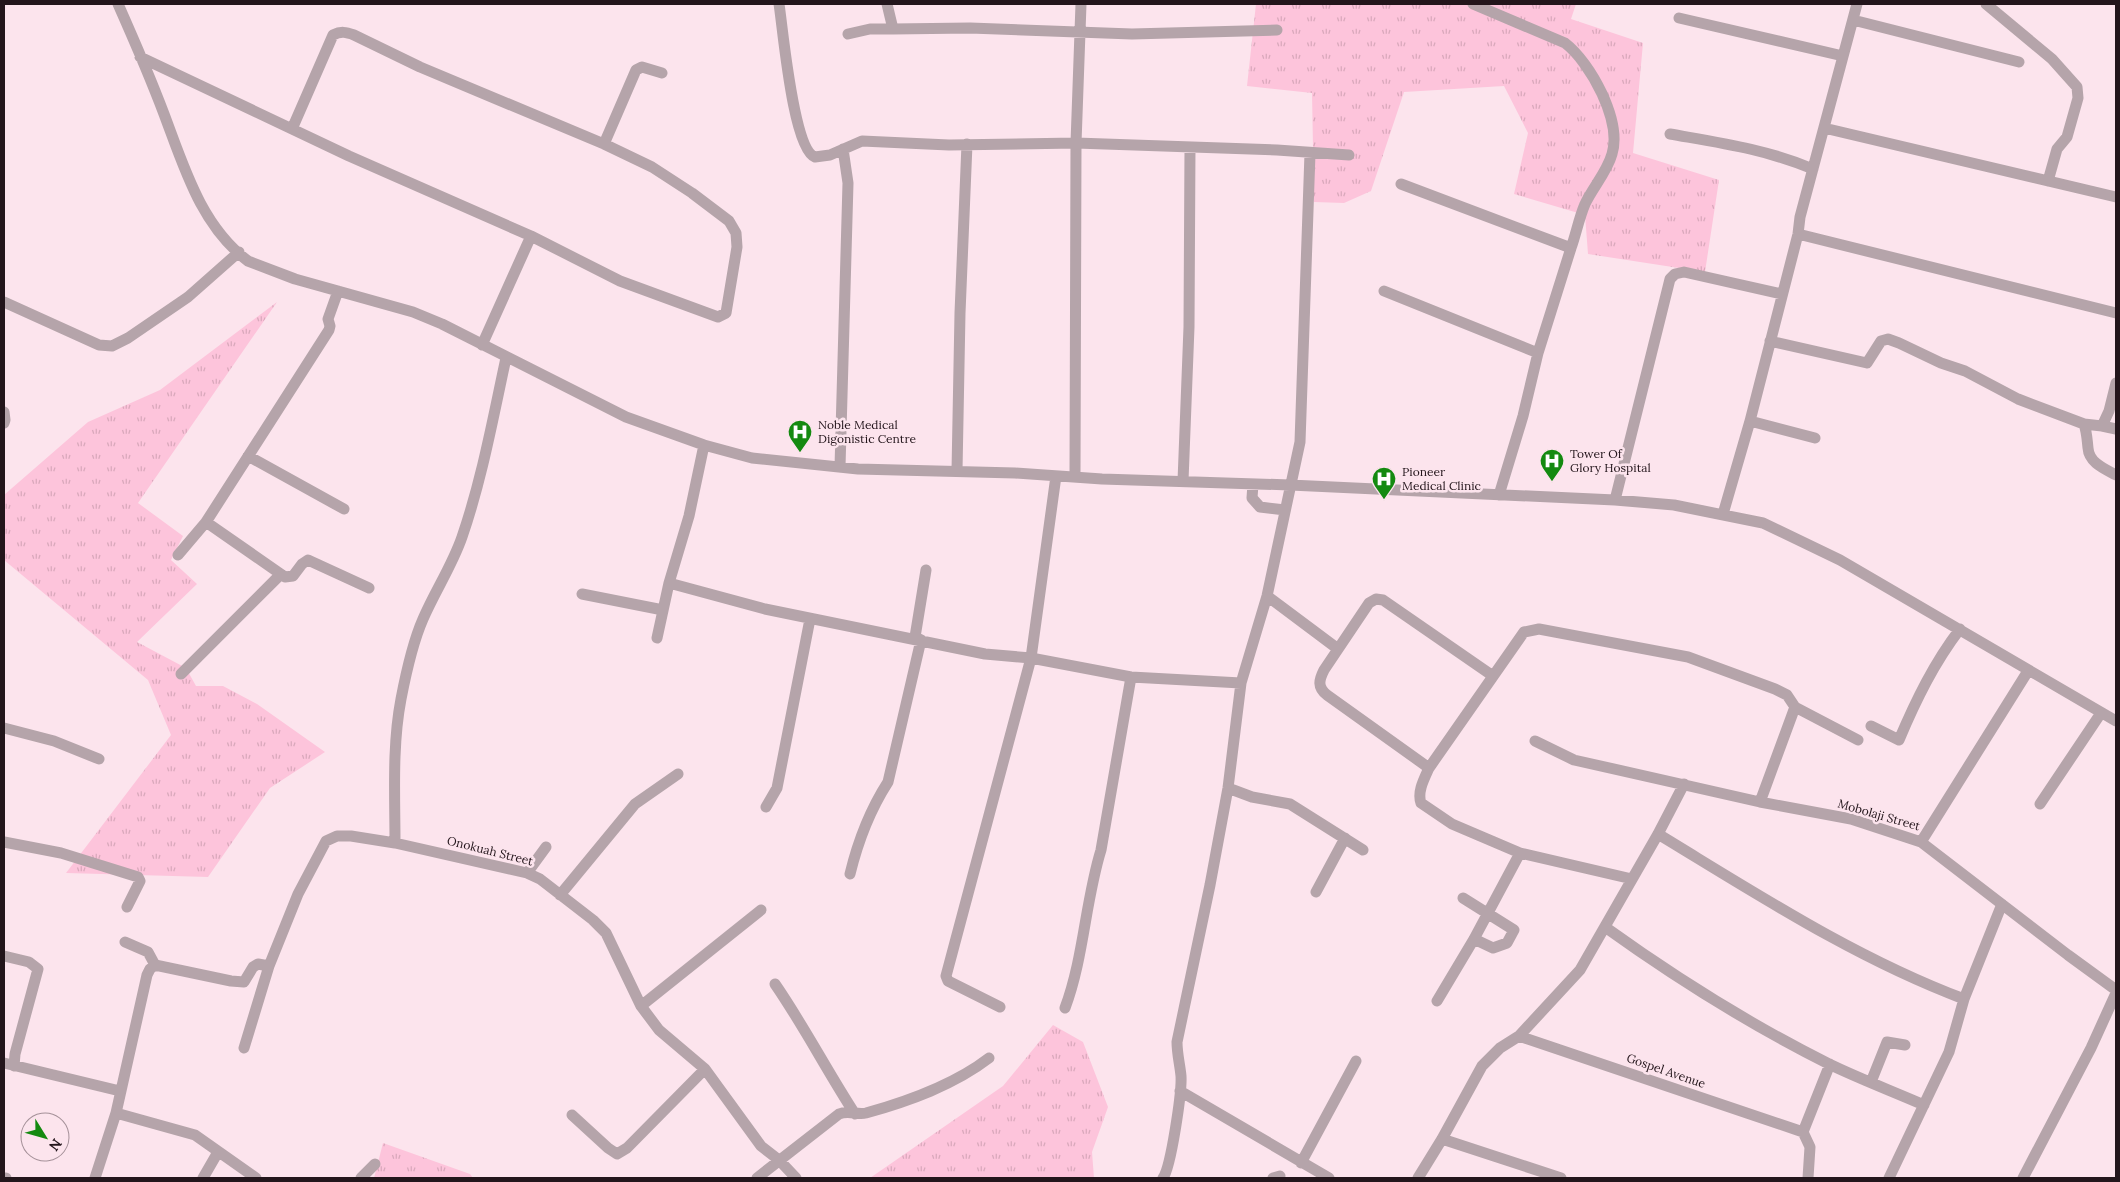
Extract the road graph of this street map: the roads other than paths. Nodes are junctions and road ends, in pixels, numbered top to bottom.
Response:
1 (118, 4) edge
2 (779, 4) edge
3 (887, 4) edge
4 (1081, 4) edge
5 (1473, 4) edge
6 (1857, 4) edge
7 (1986, 4) edge
8 (1679, 18) dead end
9 (1852, 20) junction
10 (893, 28) junction
11 (1276, 30) dead end
12 (1080, 33) junction
13 (848, 34) dead end
14 (1843, 56) junction
15 (140, 57) junction
16 (2019, 62) dead end
17 (662, 73) dead end
18 (1824, 128) junction
19 (292, 129) junction
20 (1670, 134) dead end
21 (1076, 143) junction
22 (604, 144) junction
23 (967, 144) junction
24 (1190, 147) junction
25 (843, 149) junction
26 (1310, 152) junction
27 (1349, 155) dead end
28 (1813, 169) junction
29 (2048, 181) junction
30 (1401, 184) dead end
31 (2116, 196) edge
32 (1798, 234) junction
33 (531, 236) junction
34 (1571, 248) junction
35 (239, 252) junction
36 (338, 291) junction
37 (1384, 292) dead end
38 (1782, 294) junction
39 (4, 302) edge
40 (2116, 313) edge
41 (1770, 341) junction
42 (482, 345) junction
43 (1538, 353) junction
44 (506, 358) junction
45 (2116, 383) edge
46 (4, 412) edge
47 (1750, 421) junction
48 (4, 423) edge
49 (2084, 424) junction
50 (2102, 426) junction
51 (2116, 429) edge
52 (1815, 438) dead end
53 (704, 445) junction
54 (248, 456) junction
55 (840, 468) junction
56 (958, 471) junction
57 (2116, 475) edge
58 (1056, 476) junction
59 (1074, 476) junction
60 (1183, 481) junction
61 (1253, 484) junction
62 (1290, 485) junction
63 (1499, 495) junction
64 (1615, 500) junction
65 (344, 509) dead end
66 (1285, 510) junction
67 (1723, 514) junction
68 (206, 522) junction
69 (178, 555) dead end
70 (926, 570) dead end
71 (281, 574) junction
72 (668, 583) junction
73 (369, 588) dead end
74 (582, 594) dead end
75 (1267, 596) junction
76 (663, 610) junction
77 (810, 619) junction
78 (1960, 629) junction
79 (657, 638) dead end
80 (921, 640) junction
81 (1338, 649) junction
82 (1030, 658) junction
83 (2028, 671) junction
84 (182, 674) dead end
85 (1493, 676) junction
86 (1131, 677) junction
87 (1242, 683) junction
88 (1795, 707) junction
89 (2101, 713) junction
90 (2116, 721) edge
91 (1871, 726) dead end
92 (4, 728) edge
93 (1858, 740) dead end
94 (1535, 741) dead end
95 (99, 759) dead end
96 (1429, 768) junction
97 (678, 774) dead end
98 (1684, 784) junction
99 (1228, 788) junction
100 (1760, 802) junction
101 (2040, 804) dead end
102 (766, 807) dead end
103 (1658, 834) junction
104 (1345, 838) junction
105 (4, 842) edge
106 (1921, 842) junction
107 (395, 843) junction
108 (546, 847) dead end
109 (1364, 850) dead end
110 (1520, 854) junction
111 (528, 873) junction
112 (850, 874) dead end
113 (1632, 879) junction
114 (1316, 892) dead end
115 (560, 895) junction
116 (1463, 898) dead end
117 (2002, 904) junction
118 (127, 907) dead end
119 (760, 910) dead end
120 (1488, 913) junction
121 (1605, 928) junction
122 (1474, 939) junction
123 (125, 942) dead end
124 (4, 956) edge
125 (155, 965) junction
126 (269, 966) junction
127 (776, 984) dead end
128 (2116, 991) edge
129 (1964, 999) junction
130 (1437, 1001) dead end
131 (641, 1006) junction
132 (1000, 1007) dead end
133 (1065, 1008) dead end
134 (1519, 1036) junction
135 (1905, 1045) dead end
136 (244, 1048) dead end
137 (990, 1058) dead end
138 (1356, 1061) dead end
139 (9, 1064) edge
140 (1830, 1064) junction
141 (704, 1069) junction
142 (1871, 1082) junction
143 (120, 1091) junction
144 (1180, 1091) junction
145 (1924, 1105) junction
146 (116, 1113) junction
147 (855, 1114) junction
148 (572, 1115) dead end
149 (1803, 1132) junction
150 (1442, 1139) junction
151 (218, 1152) junction
152 (779, 1160) junction
153 (1301, 1163) junction
154 (375, 1164) dead end
155 (1538, 1175) edge
156 (95, 1178) edge
157 (203, 1178) edge
158 (256, 1178) edge
159 (361, 1178) edge
160 (757, 1178) edge
161 (796, 1178) edge
162 (1164, 1178) edge
163 (1329, 1178) edge
164 (1418, 1178) edge
165 (1561, 1178) edge
166 (1808, 1178) edge
167 (1889, 1178) edge
168 (2023, 1178) edge

1 - 15 street
2 - 25 street
3 - 10 street
4 - 12 street
5 - 34 street
6 - 9 street
7 - 29 street
8 - 14 street
9 - 14 street
9 - 16 street
10 - 12 street
10 - 13 street
11 - 12 street
12 - 21 street
14 - 18 street
15 - 19 street
15 - 35 street
17 - 22 street
18 - 28 street
18 - 29 street
19 - 22 street
19 - 33 street
20 - 28 street
21 - 23 street
21 - 24 street
21 - 59 street
22 - 33 street
23 - 25 street
23 - 56 street
24 - 26 street
24 - 60 street
25 - 55 street
26 - 27 street
26 - 62 street
28 - 32 street
29 - 31 street
30 - 34 street
32 - 38 street
32 - 40 street
33 - 42 street
34 - 43 street
35 - 36 street
35 - 39 street
36 - 42 street
36 - 54 street
37 - 43 street
38 - 41 street
38 - 64 street
41 - 47 street
41 - 49 street
42 - 44 street
43 - 63 street
44 - 53 street
44 - 107 street
45 - 50 street
46 - 48 street
47 - 52 street
47 - 67 street
49 - 50 street
49 - 57 street
50 - 51 street
53 - 55 street
53 - 72 street
54 - 65 street
54 - 68 street
55 - 56 street
56 - 58 street
58 - 59 street
58 - 82 street
59 - 60 street
60 - 61 street
61 - 62 street
61 - 66 street
62 - 63 street
62 - 66 street
63 - 64 street
64 - 67 street
66 - 75 street
67 - 78 street
68 - 69 street
68 - 71 street
70 - 80 street
71 - 73 street
71 - 84 street
72 - 76 street
72 - 77 street
74 - 76 street
75 - 81 street
75 - 87 street
76 - 79 street
77 - 80 street
77 - 102 street
78 - 83 street
78 - 91 street
80 - 82 street
80 - 112 street
81 - 85 street
81 - 96 street
82 - 86 street
82 - 132 street
83 - 89 street
83 - 106 street
85 - 88 street
85 - 96 street
86 - 87 street
86 - 133 street
87 - 99 street
88 - 93 street
88 - 100 street
89 - 90 street
89 - 101 street
92 - 95 street
94 - 98 street, Mobolaji Street
96 - 110 street
97 - 115 street
98 - 100 street, Mobolaji Street
98 - 103 street
99 - 104 street
99 - 144 street
100 - 106 street, Mobolaji Street
103 - 113 street
103 - 129 street
104 - 109 street
104 - 114 street
105 - 118 street
106 - 117 street, Mobolaji Street
107 - 111 street, Onokuah Street
107 - 126 street, Onokuah Street
108 - 111 street
110 - 113 street
110 - 120 street
111 - 115 street, Onokuah Street
113 - 121 street
115 - 131 street, Onokuah Street
116 - 120 street
117 - 128 street, Mobolaji Street
117 - 129 street
119 - 131 street
120 - 122 street
120 - 122 street
121 - 134 street
121 - 140 street
122 - 130 street
123 - 125 street
124 - 139 street
125 - 126 street
125 - 143 street
126 - 136 street
127 - 147 street
128 - 168 street
129 - 145 street
131 - 141 street, Onokuah Street
134 - 149 street, Gospel Avenue
134 - 150 street
135 - 142 street
137 - 147 street
138 - 153 street
139 - 143 street
140 - 142 street
140 - 149 street
141 - 148 street
141 - 152 street, Onokuah Street
142 - 145 street
143 - 146 street
144 - 153 street
144 - 162 street
145 - 167 street
146 - 151 street
146 - 156 street
147 - 152 street
149 - 166 street
150 - 155 street
150 - 164 street
151 - 157 street
151 - 158 street
152 - 160 street
152 - 161 street, Onokuah Street
153 - 163 street
154 - 159 street
155 - 165 street

